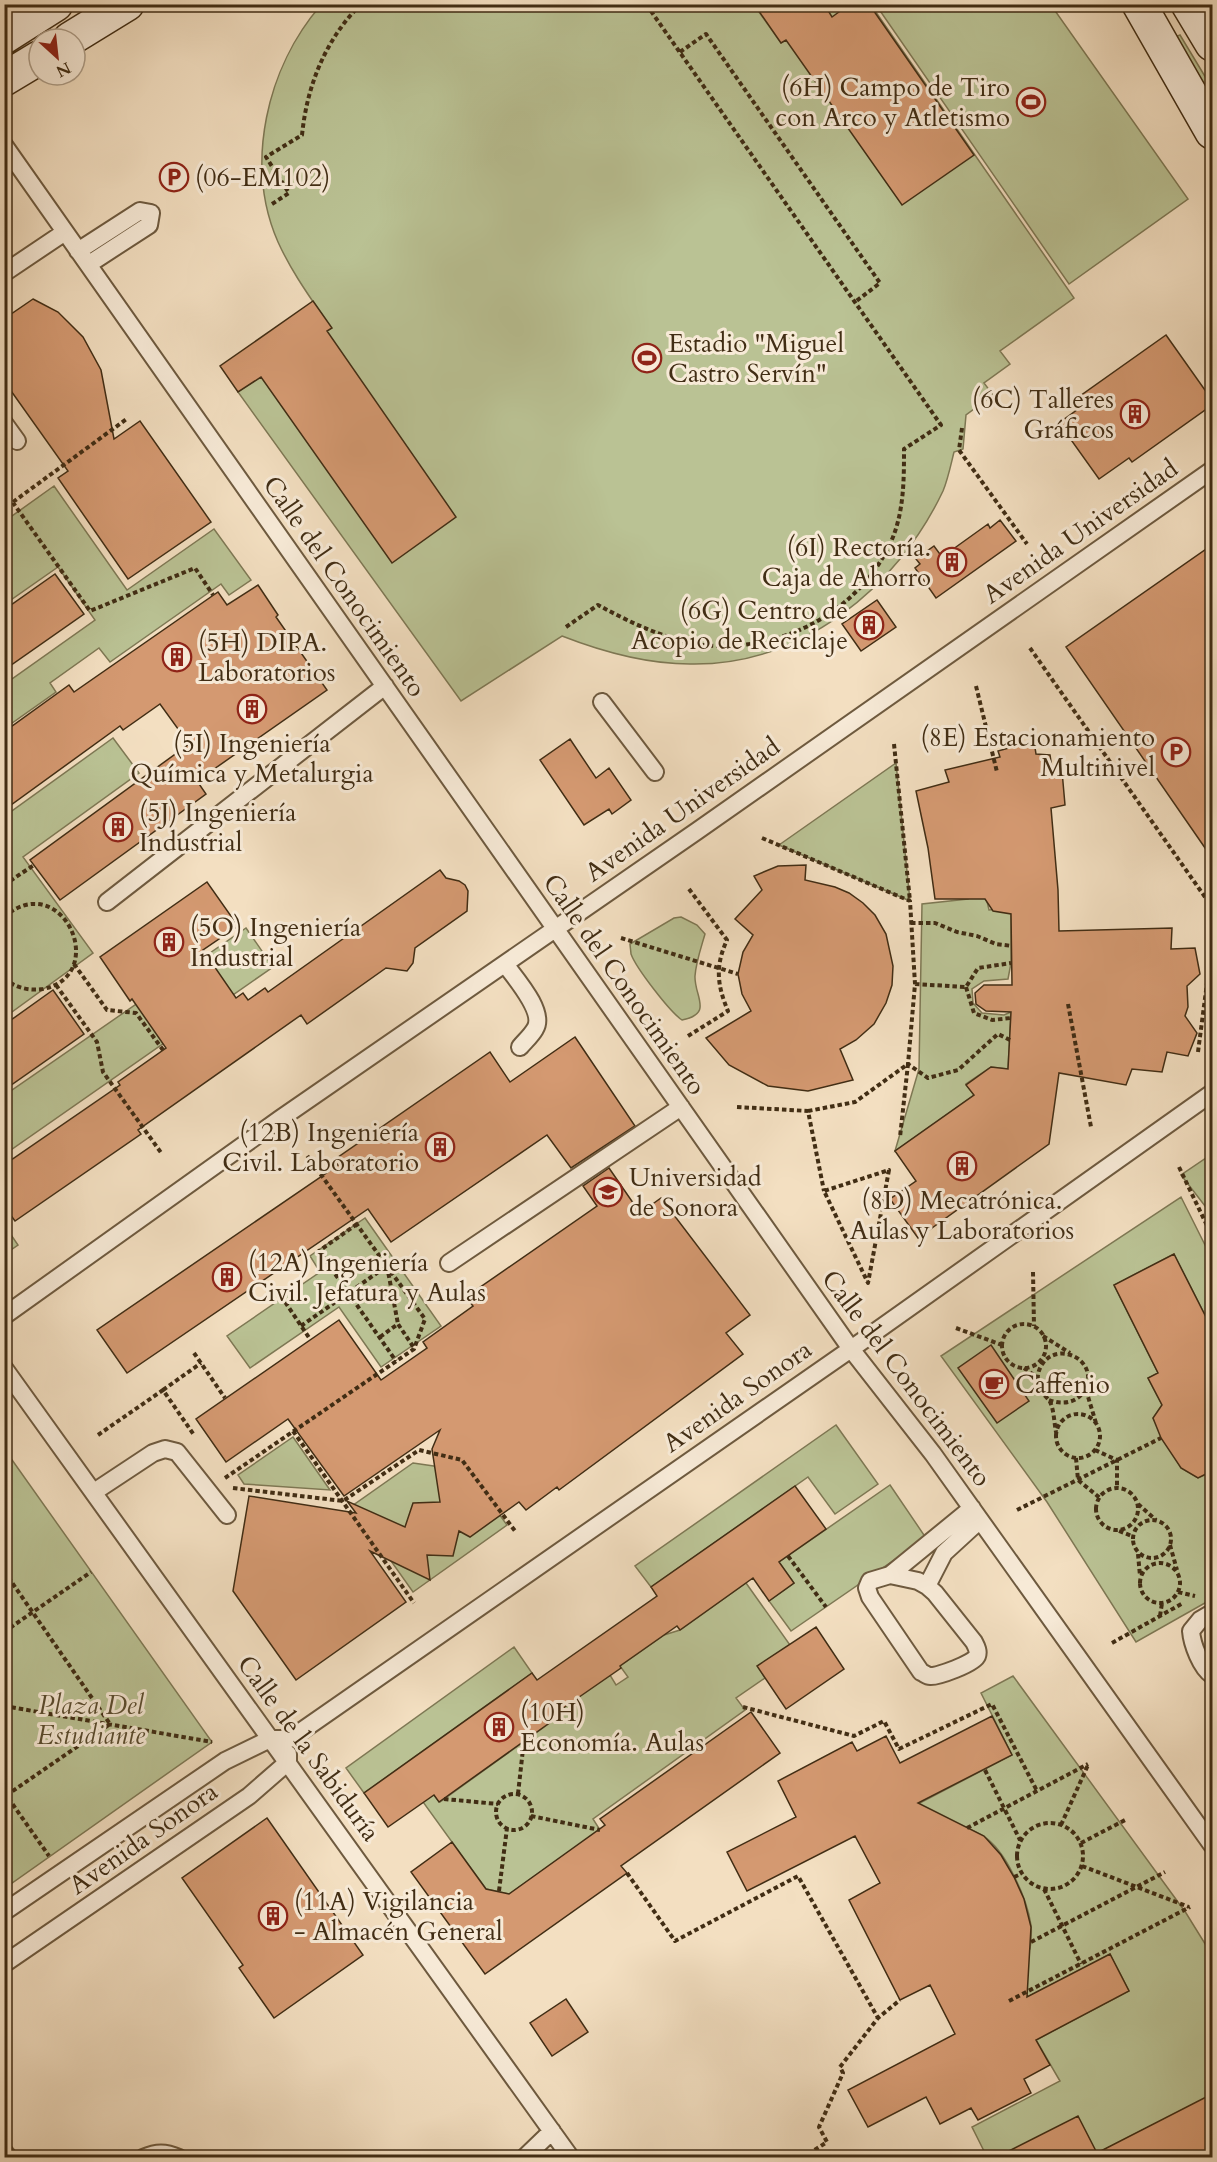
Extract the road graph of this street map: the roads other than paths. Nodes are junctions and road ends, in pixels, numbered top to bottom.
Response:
1 (56, 4) edge
2 (127, 4) edge
3 (1139, 4) edge
4 (1188, 4) edge
5 (87, 29) edge
6 (4, 37) edge
7 (1212, 44) edge
8 (27, 66) edge
9 (4, 80) edge
10 (1212, 132) edge
11 (4, 145) edge
12 (65, 232) junction
13 (4, 273) edge
14 (4, 423) edge
15 (17, 441) dead end
16 (1212, 470) edge
17 (385, 686) junction
18 (602, 702) dead end
19 (655, 772) dead end
20 (107, 902) dead end
21 (556, 928) junction
22 (505, 964) junction
23 (520, 1047) dead end
24 (1212, 1093) edge
25 (681, 1107) junction
26 (449, 1263) dead end
27 (4, 1316) edge
28 (851, 1349) junction
29 (4, 1368) edge
30 (94, 1492) junction
31 (976, 1514) junction
32 (226, 1515) dead end
33 (891, 1575) junction
34 (927, 1586) junction
35 (1212, 1613) edge
36 (1212, 1675) edge
37 (270, 1739) junction
38 (290, 1739) junction
39 (288, 1762) junction
40 (1212, 1845) edge
41 (4, 1912) edge
42 (4, 1964) edge
43 (552, 2131) junction
44 (4, 2152) edge
45 (9, 2157) edge
46 (143, 2157) edge
47 (178, 2157) edge
48 (524, 2157) edge
49 (571, 2157) edge

1 - 6 main road
2 - 5 main road
3 - 10 main road
4 - 7 main road
8 - 9 main road
11 - 12 lane, Calle del Conocimiento
12 - 13 lane
12 - 17 lane, Calle del Conocimiento
14 - 15 lane
16 - 21 lane, Avenida Universidad
17 - 20 lane
17 - 21 lane, Calle del Conocimiento
18 - 19 lane
21 - 22 lane, Avenida Universidad
21 - 25 lane, Calle del Conocimiento
22 - 23 lane
22 - 27 lane, Avenida Universidad
24 - 28 lane, Avenida Sonora
25 - 26 lane
25 - 28 lane, Calle del Conocimiento
28 - 31 lane, Calle del Conocimiento
28 - 38 lane, Avenida Sonora
29 - 30 lane, Calle de la Sabiduría
30 - 32 lane
30 - 37 lane, Calle de la Sabiduría
31 - 33 lane
31 - 34 lane
31 - 40 lane, Calle del Conocimiento
33 - 34 lane
33 - 34 lane
35 - 36 lane
37 - 38 lane, Avenida Sonora
37 - 39 lane, Calle de la Sabiduría
37 - 41 lane, Avenida Sonora
38 - 39 lane
39 - 42 lane, Avenida Sonora
39 - 43 lane, Calle de la Sabiduría
43 - 48 lane
43 - 49 lane, Calle de la Sabiduría
44 - 45 lane
46 - 47 lane

